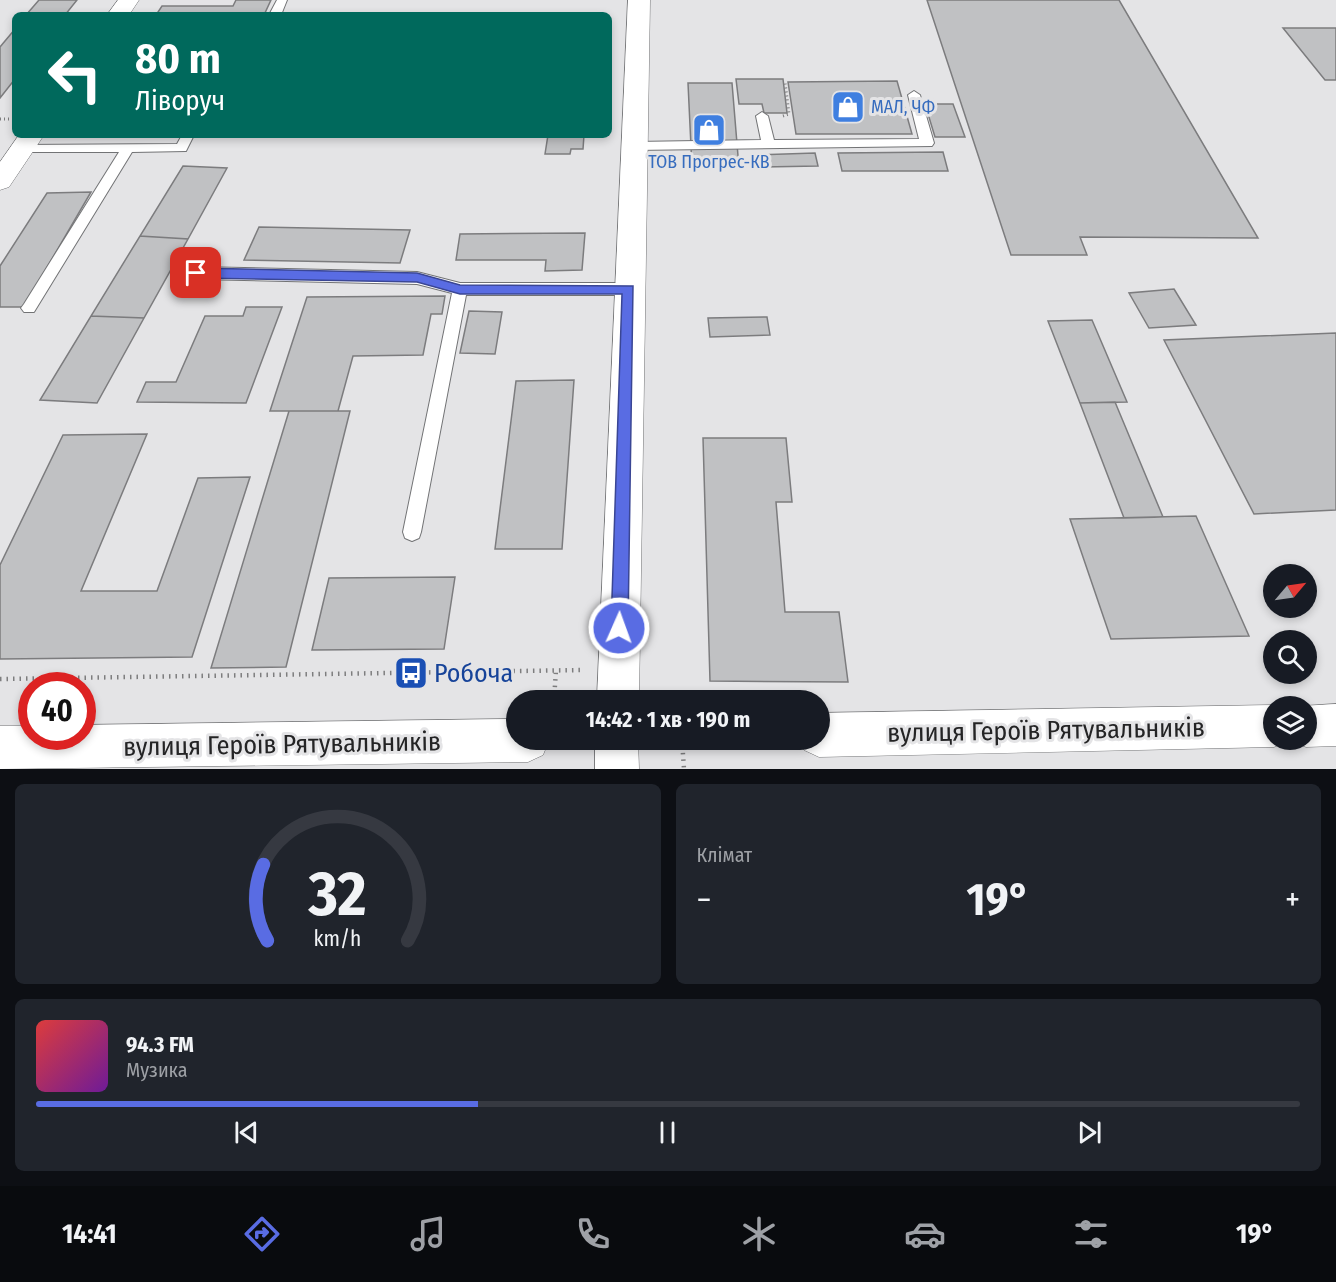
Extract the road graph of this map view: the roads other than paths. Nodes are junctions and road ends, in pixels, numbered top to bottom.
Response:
1 (639, 0) edge
2 (914, 95) dead end
3 (762, 116) dead end
4 (16, 138) edge
5 (74, 138) edge
6 (186, 138) edge
7 (768, 145) junction
8 (634, 146) junction
9 (128, 148) junction
10 (0, 181) edge
11 (196, 273) dead end
12 (629, 289) junction
13 (460, 290) junction
14 (29, 308) dead end
15 (412, 532) dead end
16 (618, 686) edge
17 (1336, 725) edge
18 (1263, 726) edge
19 (1317, 726) edge
20 (830, 735) edge
21 (506, 740) edge
22 (0, 748) edge
23 (617, 750) edge
24 (617, 769) edge

1 - 8 street
2 - 7 lane
3 - 7 lane
4 - 10 street
5 - 9 lane
6 - 9 lane
7 - 8 lane
8 - 12 street
9 - 14 lane
11 - 13 lane
12 - 13 lane
12 - 16 street
13 - 15 lane
17 - 19 street
18 - 20 street, вулиця Героїв Рятувальників
21 - 22 street, вулиця Героїв Рятувальників
23 - 24 street

